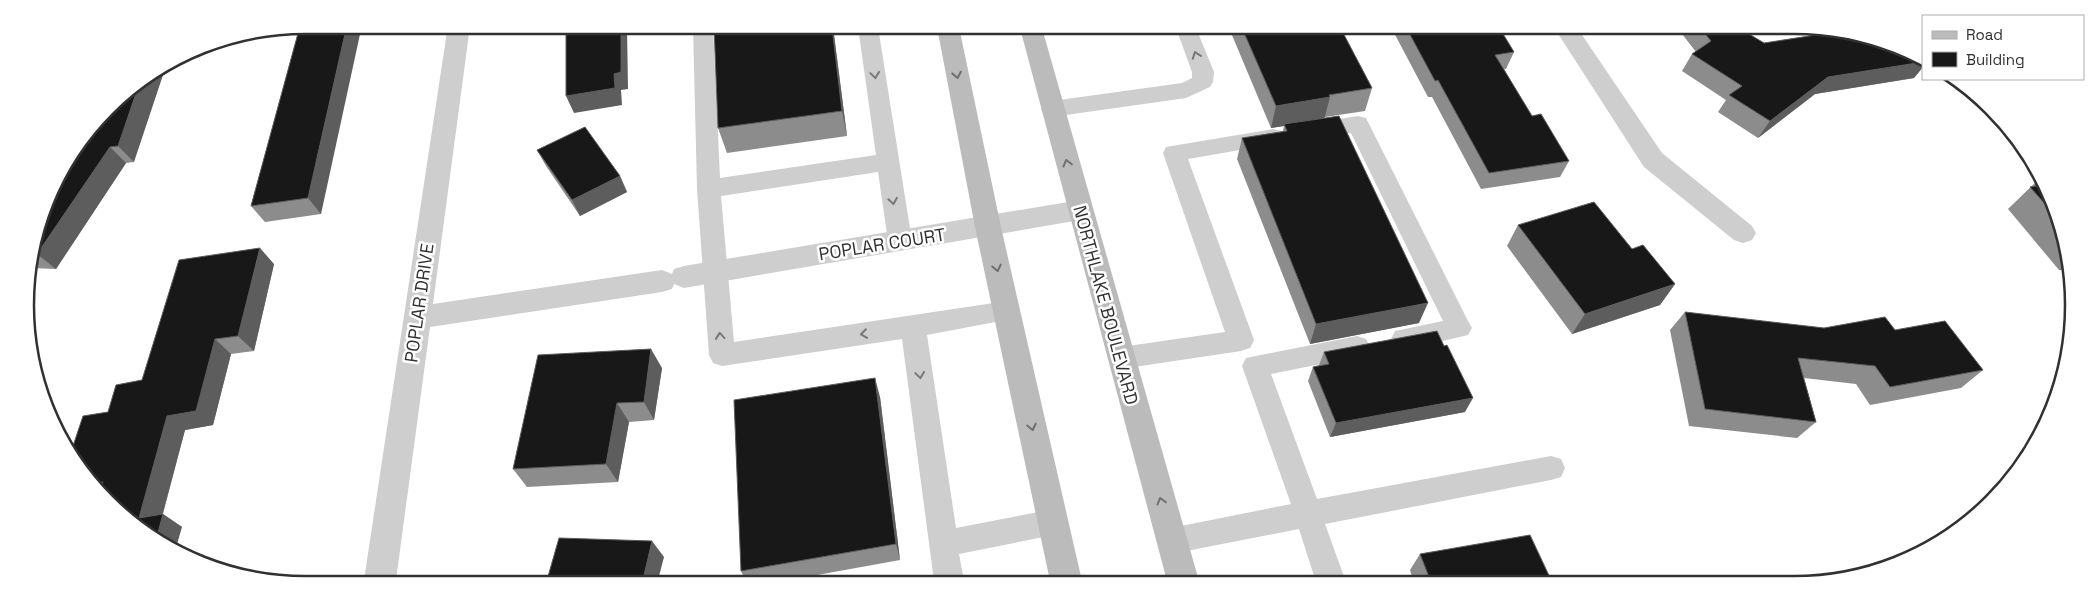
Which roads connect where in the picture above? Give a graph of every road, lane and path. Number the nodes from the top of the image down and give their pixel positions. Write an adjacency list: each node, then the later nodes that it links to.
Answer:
1 (458, 34): 17 (street, POPLAR DRIVE)
2 (703, 34): 10 (lane)
3 (869, 34): 9 (lane, one-way to 9)
4 (949, 34): 12 (main road, one-way to 12)
5 (1033, 34): 8 (main road, NORTHLAKE BOULEVARD)
6 (1188, 34): 8 (lane, one-way to 6)
7 (1569, 34): 13 (street)
8 (1052, 109): 11 (main road, NORTHLAKE BOULEVARD, one-way to 8)
9 (887, 162): 10 (lane); 14 (lane, one-way to 14)
10 (709, 189): 15 (lane)
11 (1080, 210): 12 (street, POPLAR COURT); 20 (main road, NORTHLAKE BOULEVARD)
12 (988, 227): 14 (street, POPLAR COURT); 16 (main road, one-way to 16)
13 (1743, 233)
14 (900, 241): 15 (street, POPLAR COURT)
15 (714, 272): 17 (street, POPLAR COURT); 18 (lane, one-way to 15)
16 (1007, 311): 18 (lane); 24 (main road, one-way to 24)
17 (417, 318): 27 (street, POPLAR DRIVE)
18 (912, 327): 26 (lane, one-way to 26)
19 (1241, 340): 20 (lane); 21 (lane); 21 (lane)
20 (1121, 358): 25 (main road, NORTHLAKE BOULEVARD, one-way to 20)
21 (1255, 366): 23 (lane)
22 (1551, 468): 23 (lane)
23 (1308, 514): 25 (lane); 31 (lane)
24 (1054, 522): 26 (lane); 29 (main road)
25 (1171, 541): 30 (main road, NORTHLAKE BOULEVARD)
26 (944, 543): 28 (lane)
27 (381, 576)
28 (948, 576)
29 (1065, 576)
30 (1181, 576)
31 (1329, 576)

